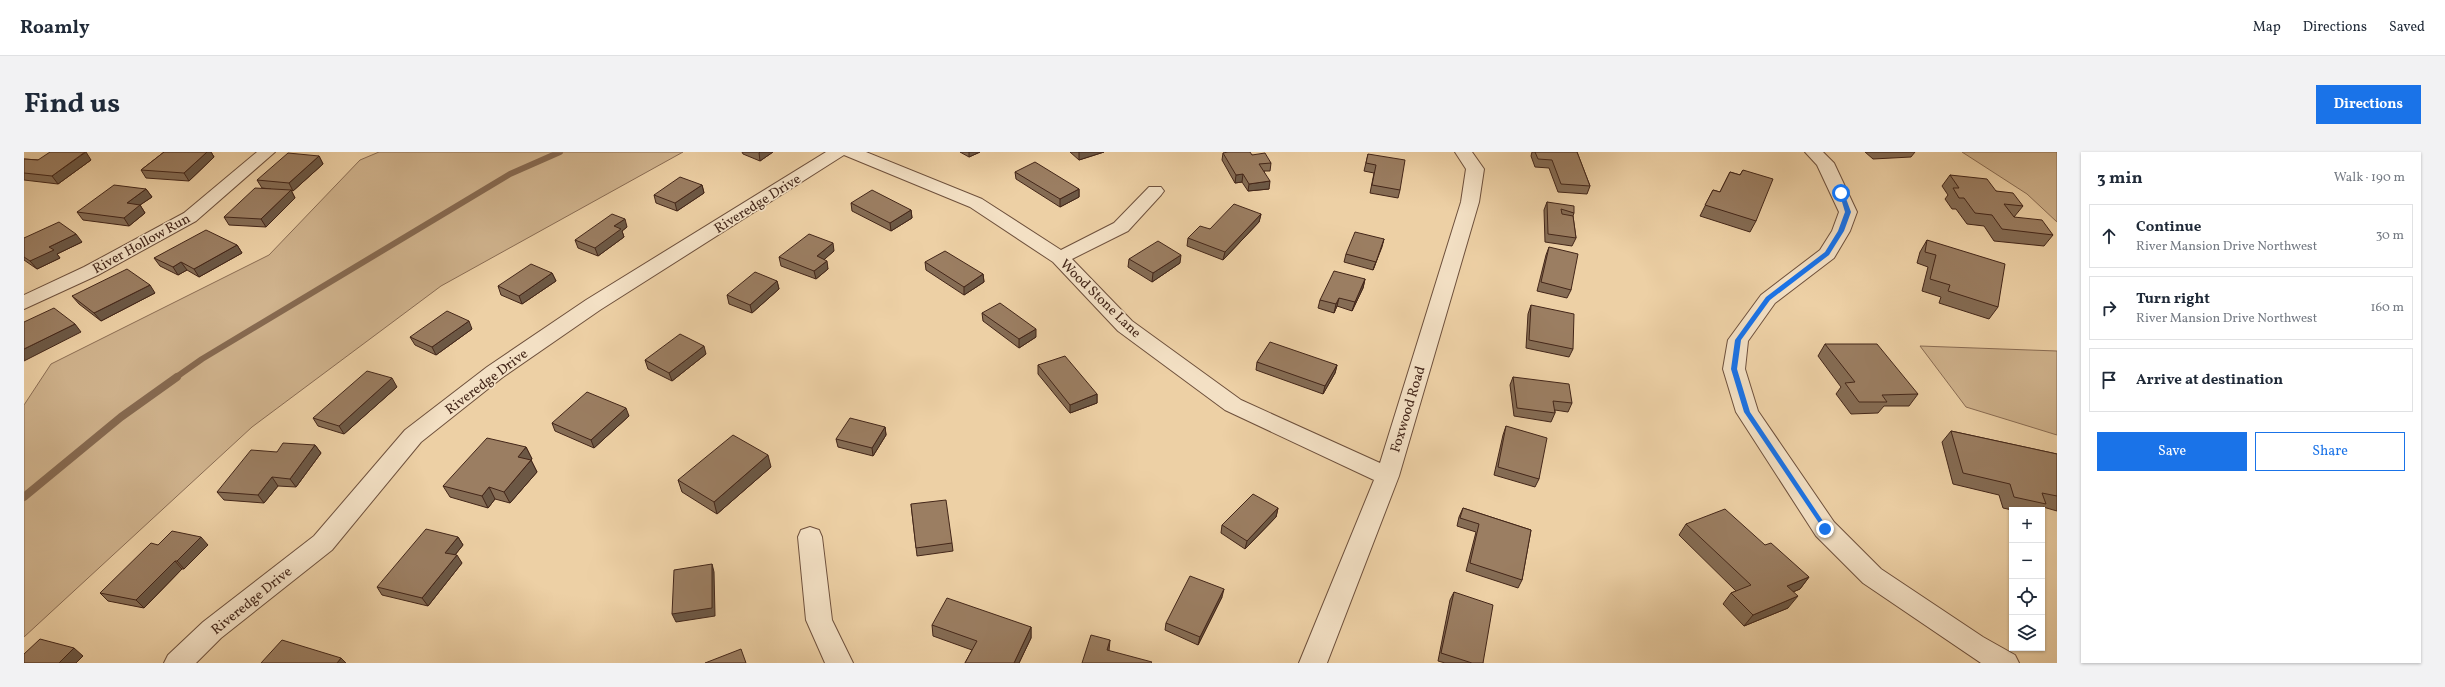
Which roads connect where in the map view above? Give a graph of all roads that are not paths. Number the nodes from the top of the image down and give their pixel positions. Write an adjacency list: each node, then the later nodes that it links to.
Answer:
1 (267, 152): 8 (street, River Hollow Run)
2 (838, 152): 11 (street, Riveredge Drive)
3 (851, 152): 7 (street, Wood Stone Lane)
4 (1463, 152): 9 (street, Foxwood Road)
5 (1813, 152): 14 (street)
6 (1155, 191): 7 (street)
7 (1060, 258): 9 (street, Wood Stone Lane)
8 (24, 302)
9 (1387, 476): 13 (street, Foxwood Road)
10 (810, 537): 12 (street)
11 (178, 663)
12 (839, 663)
13 (1313, 663)
14 (2005, 663)

